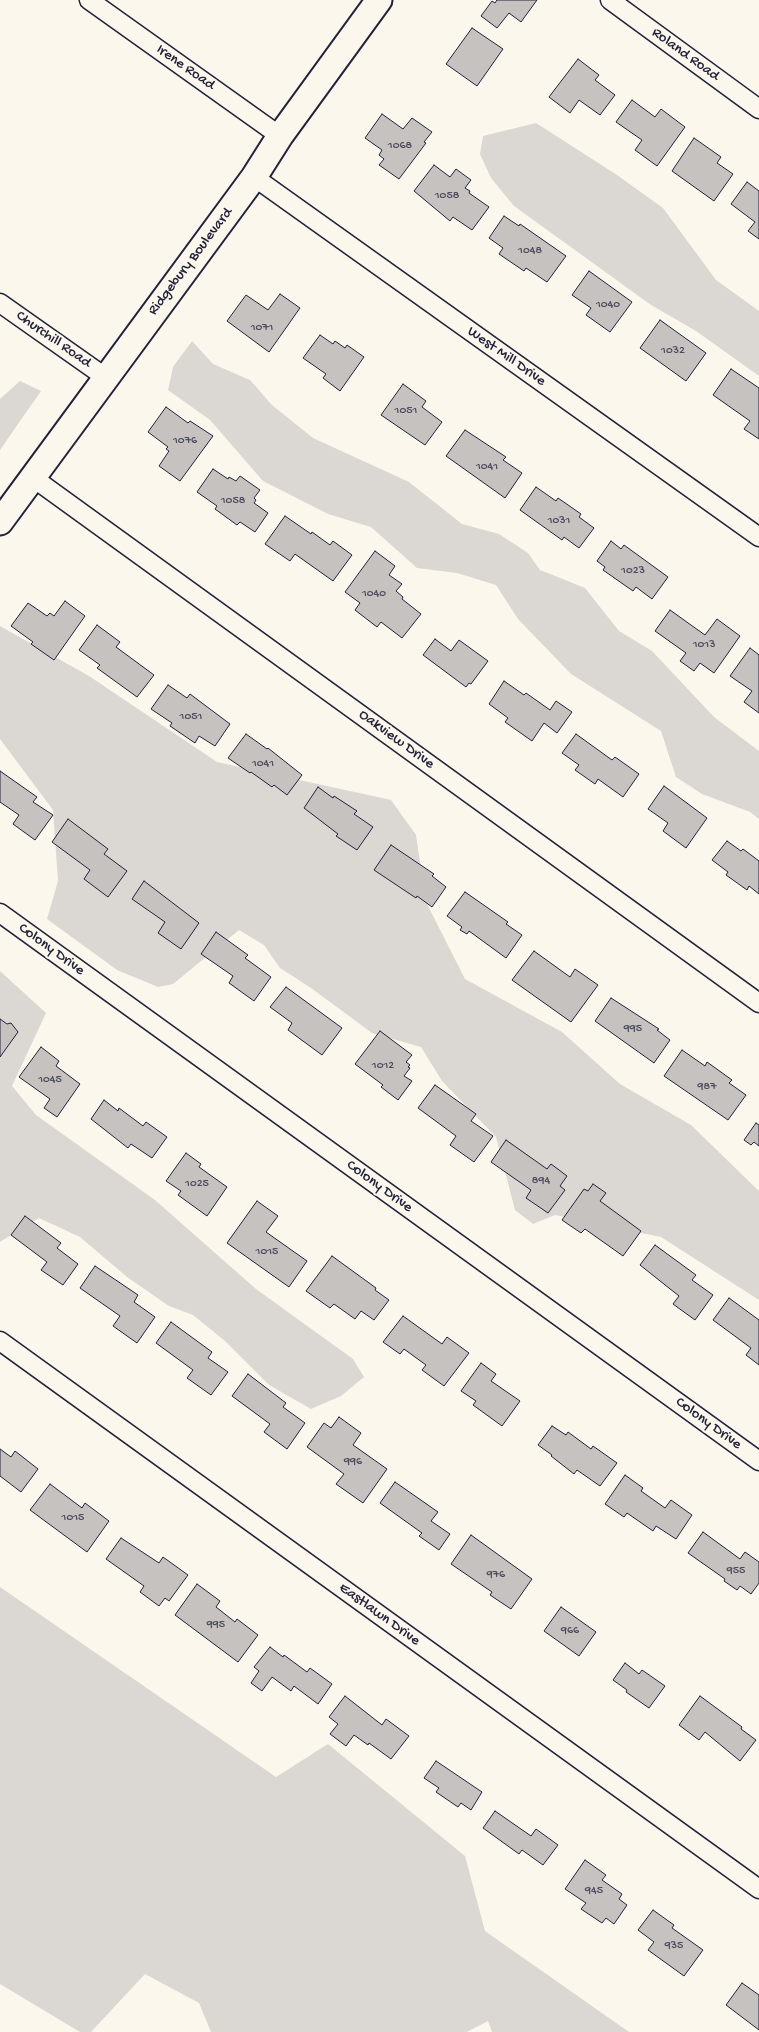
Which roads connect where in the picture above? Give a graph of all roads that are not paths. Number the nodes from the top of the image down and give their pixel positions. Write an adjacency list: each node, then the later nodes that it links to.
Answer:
1 (89, 0): 5 (street, Irene Road)
2 (379, 0): 5 (street, Ridgebury Boulevard)
3 (610, 0): 4 (street, Roland Road)
4 (759, 109)
5 (280, 136): 6 (street, Ridgebury Boulevard)
6 (254, 177): 8 (street, Ridgebury Boulevard); 11 (street, West Mill Drive)
7 (0, 303): 8 (street, Churchill Road)
8 (105, 377): 9 (street, Ridgebury Boulevard)
9 (32, 477): 10 (street, Ridgebury Boulevard); 13 (street, Oakview Drive)
10 (0, 522)
11 (759, 537)
12 (0, 913): 15 (street, Colony Drive)
13 (759, 1003)
14 (0, 1341): 16 (street, Eastlawn Drive)
15 (759, 1461)
16 (759, 1889)

